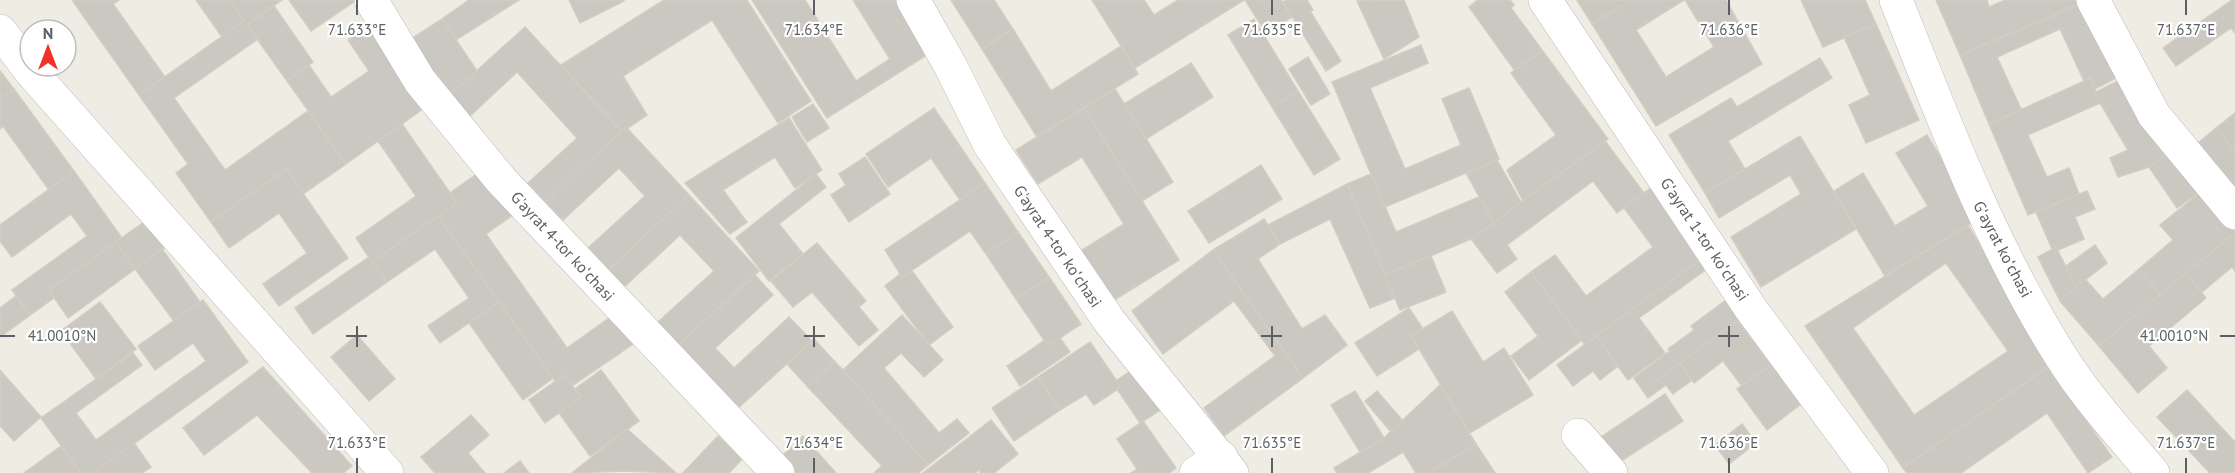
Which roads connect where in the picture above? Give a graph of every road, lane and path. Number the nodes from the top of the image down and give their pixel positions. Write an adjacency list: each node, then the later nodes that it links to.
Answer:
1 (371, 0): 11 (street, G'ayrat 4-tor koʻchasi)
2 (913, 0): 9 (street, G'ayrat 4-tor koʻchasi)
3 (1545, 0): 13 (street, Gʻayrat 1-tor koʻchasi)
4 (1896, 0): 14 (street, Gʻayrat koʻchasi)
5 (2093, 0): 7 (street)
6 (0, 31): 10 (street)
7 (2235, 213)
8 (1578, 435): 12 (street)
9 (1216, 468)
10 (387, 473)
11 (778, 473)
12 (1611, 473)
13 (1872, 473)
14 (2152, 473)

